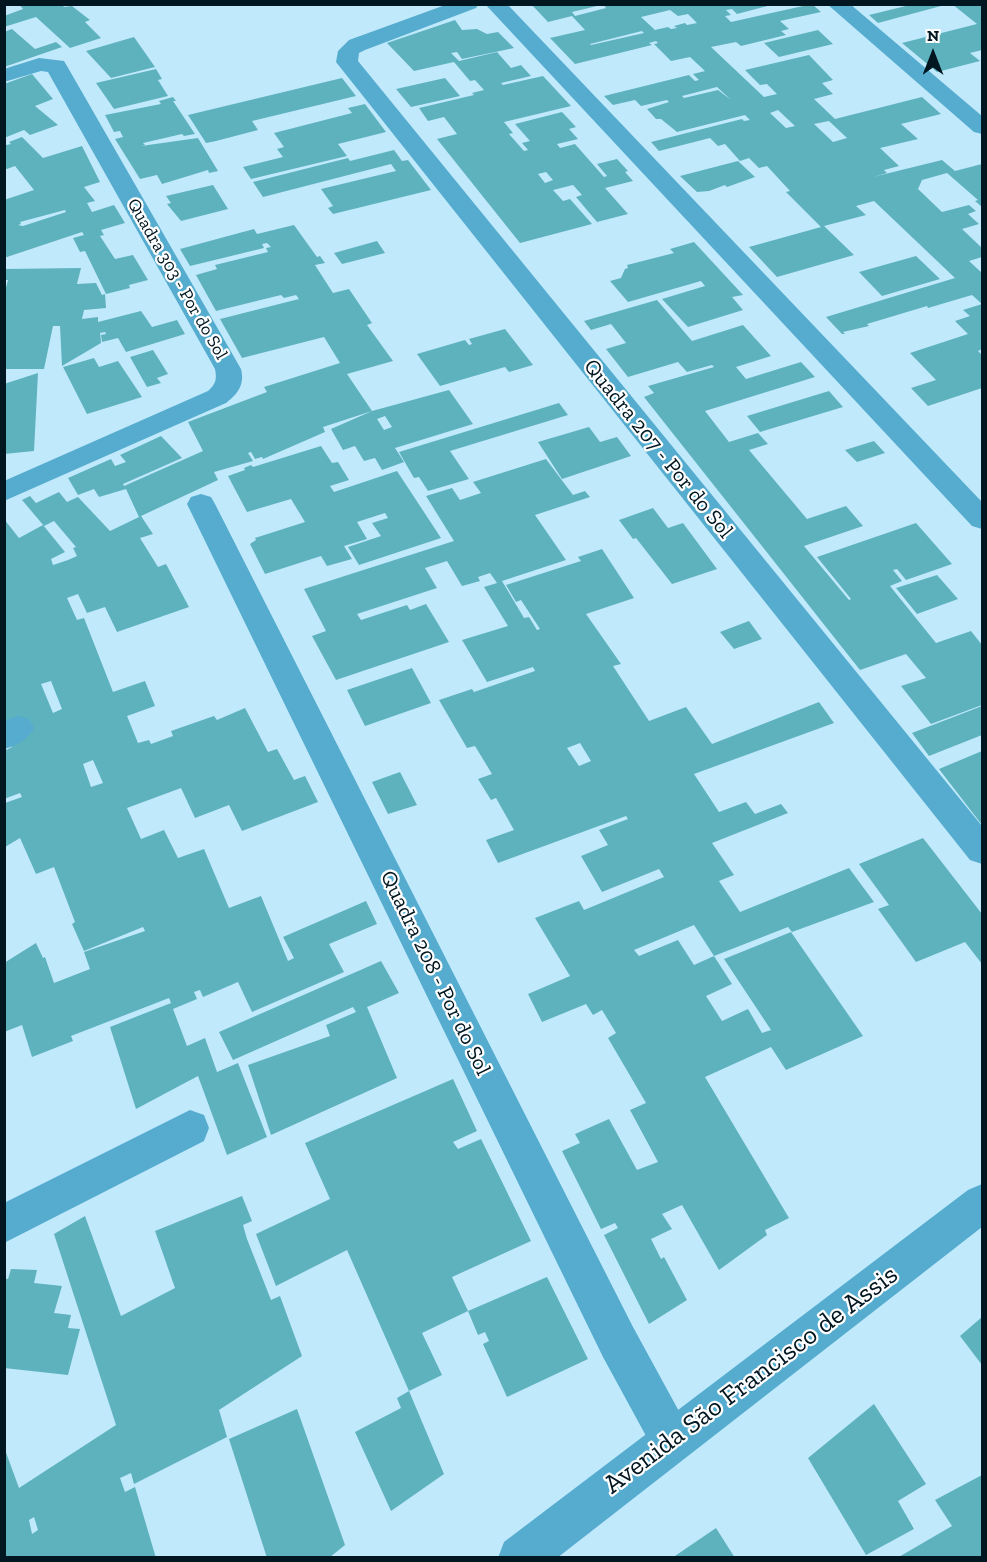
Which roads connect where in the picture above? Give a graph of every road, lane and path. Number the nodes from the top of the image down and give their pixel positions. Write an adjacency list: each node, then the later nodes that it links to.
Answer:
1 (469, 4): 9 (street, Quadra 207 - Por do Sol)
2 (495, 4): 8 (street)
3 (837, 4): 5 (street)
4 (4, 76): 6 (street, Quadra 303 - Por do Sol)
5 (982, 127)
6 (4, 492)
7 (201, 504): 13 (street, Quadra 208 - Por do Sol)
8 (982, 519)
9 (982, 850)
10 (190, 1128): 12 (street)
11 (982, 1203): 13 (street, Avenida São Francisco de Assis)
12 (4, 1224)
13 (672, 1441): 14 (street, Avenida São Francisco de Assis)
14 (520, 1557)

